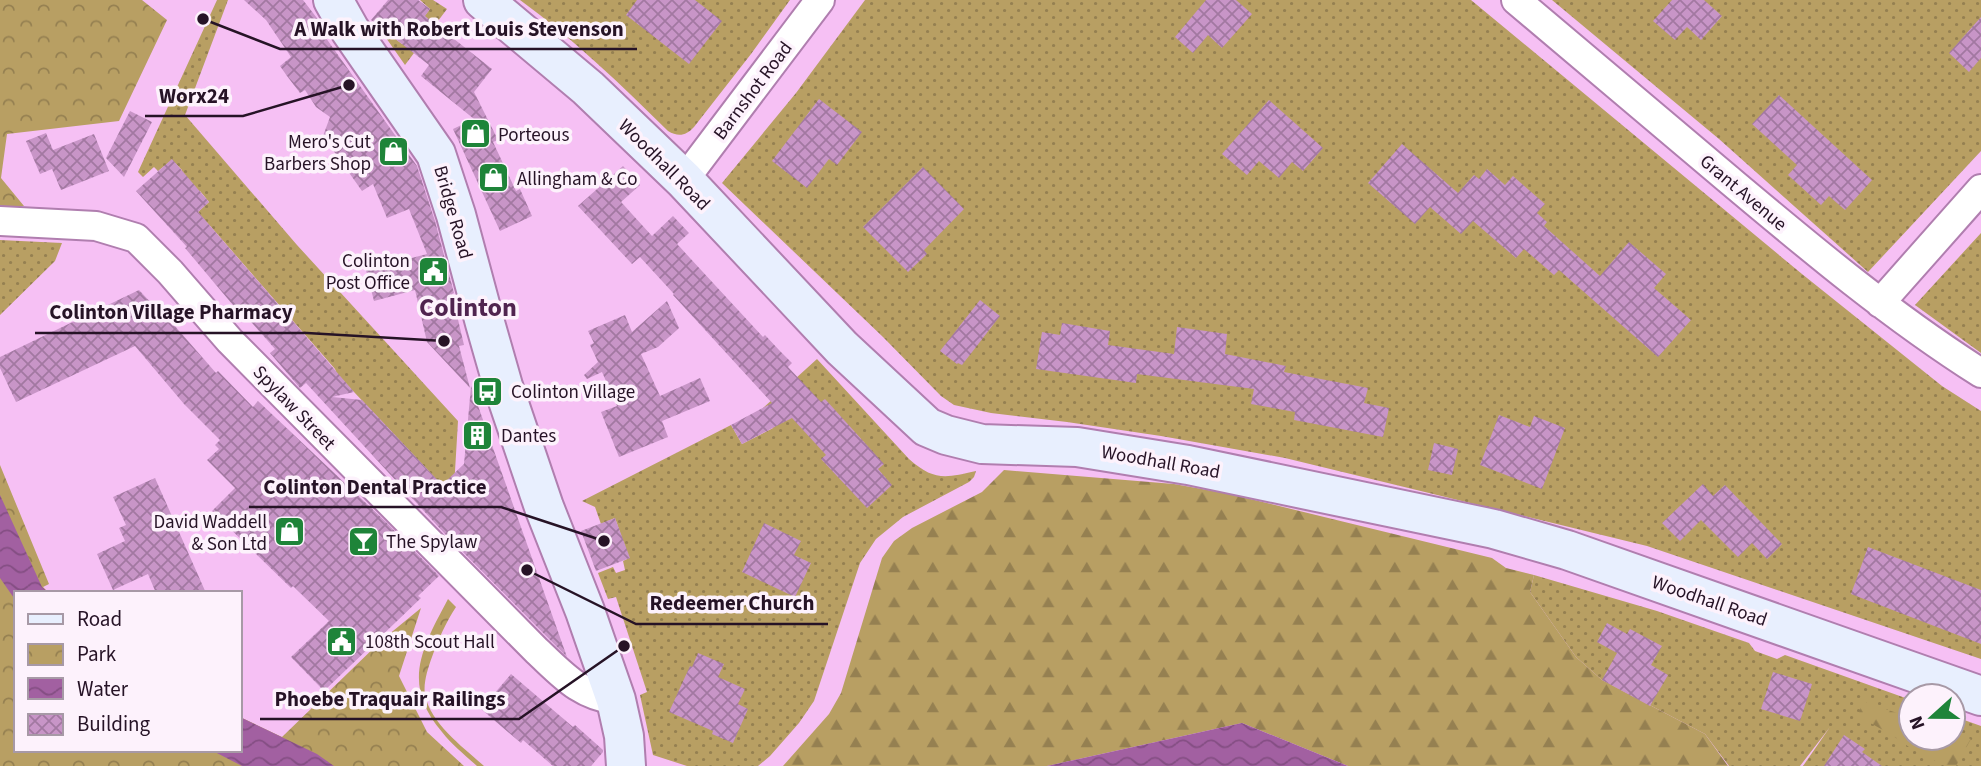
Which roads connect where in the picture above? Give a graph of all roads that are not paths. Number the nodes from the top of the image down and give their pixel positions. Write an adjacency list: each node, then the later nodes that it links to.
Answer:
1 (333, 0): 11 (street, Bridge Road)
2 (483, 0): 5 (street, Woodhall Road)
3 (820, 0): 5 (street, Barnshot Road)
4 (1516, 0): 8 (street, Grant Avenue)
5 (684, 180): 10 (street, Woodhall Road)
6 (1981, 189): 8 (street)
7 (7, 221): 11 (street, Spylaw Street)
8 (1880, 303): 9 (street, Grant Avenue)
9 (1981, 373)
10 (1981, 696)
11 (616, 700): 12 (street, Bridge Road)
12 (626, 766)

